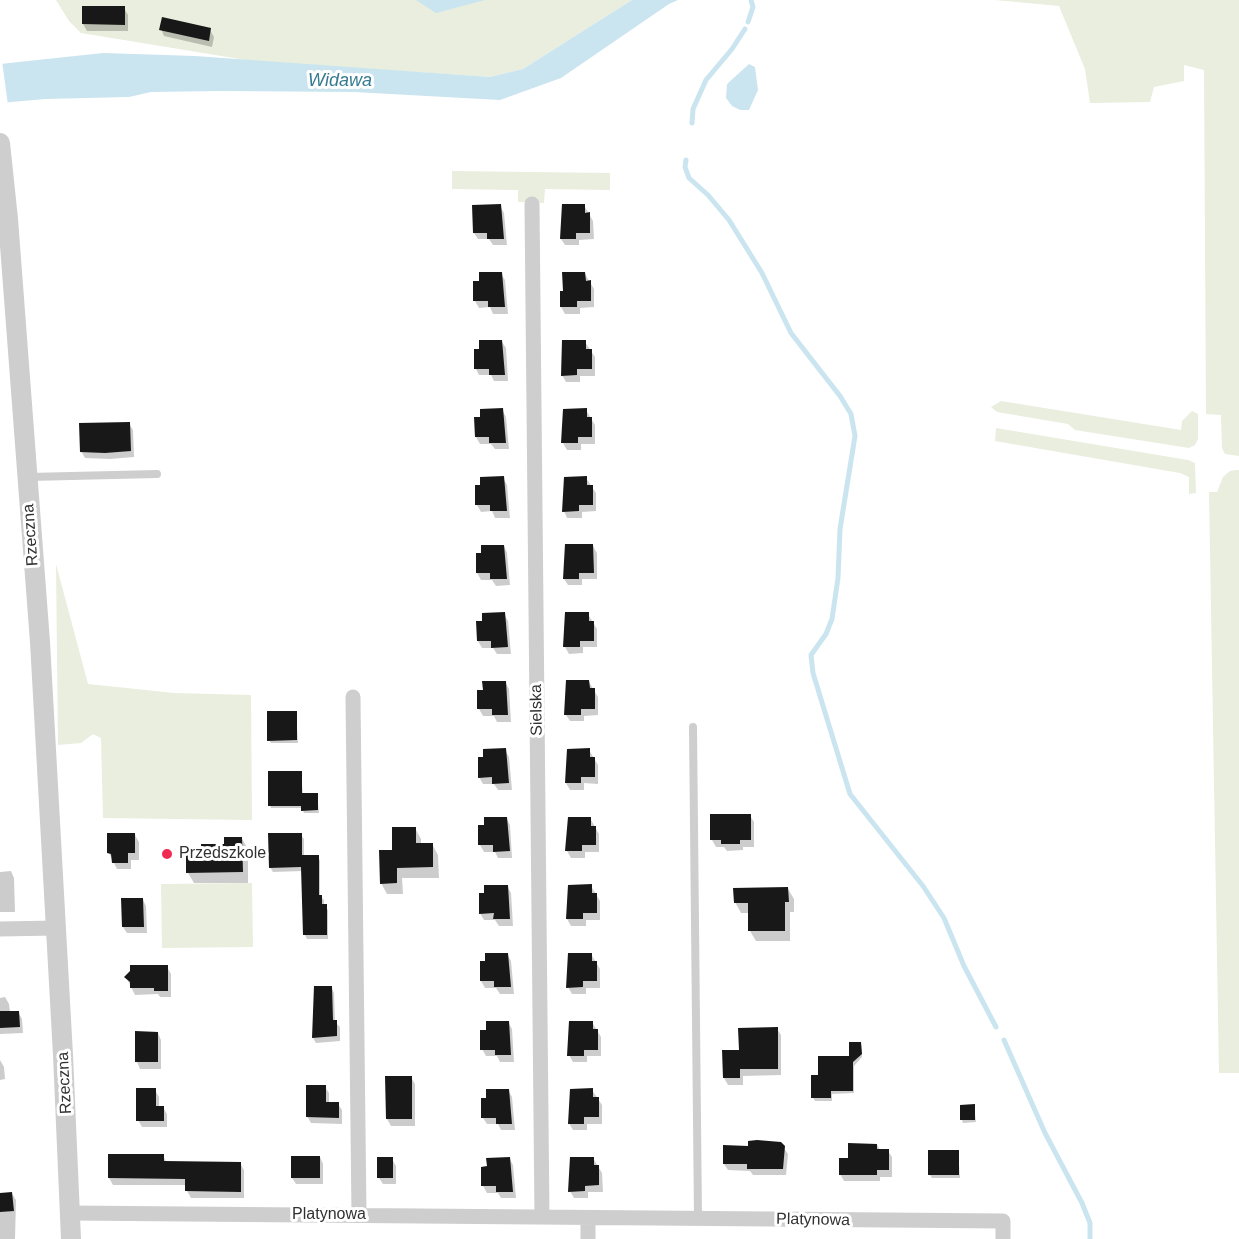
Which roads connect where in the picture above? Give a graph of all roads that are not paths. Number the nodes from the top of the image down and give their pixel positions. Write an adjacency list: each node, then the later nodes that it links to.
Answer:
1 (0, 143): 4 (street, Rzeczna)
2 (532, 204): 11 (street, Sielska)
3 (157, 474): 4 (lane)
4 (27, 477): 7 (street, Rzeczna)
5 (353, 697): 10 (street)
6 (693, 727): 13 (lane)
7 (56, 928): 8 (street); 9 (street, Rzeczna)
8 (0, 930)
9 (70, 1213): 10 (street, Platynowa); 14 (street, Rzeczna)
10 (359, 1215): 11 (street, Platynowa)
11 (542, 1217): 12 (street, Platynowa)
12 (588, 1218): 13 (street, Platynowa); 15 (street)
13 (698, 1218): 16 (street, Platynowa)
14 (71, 1239)
15 (588, 1239)
16 (1003, 1239)

